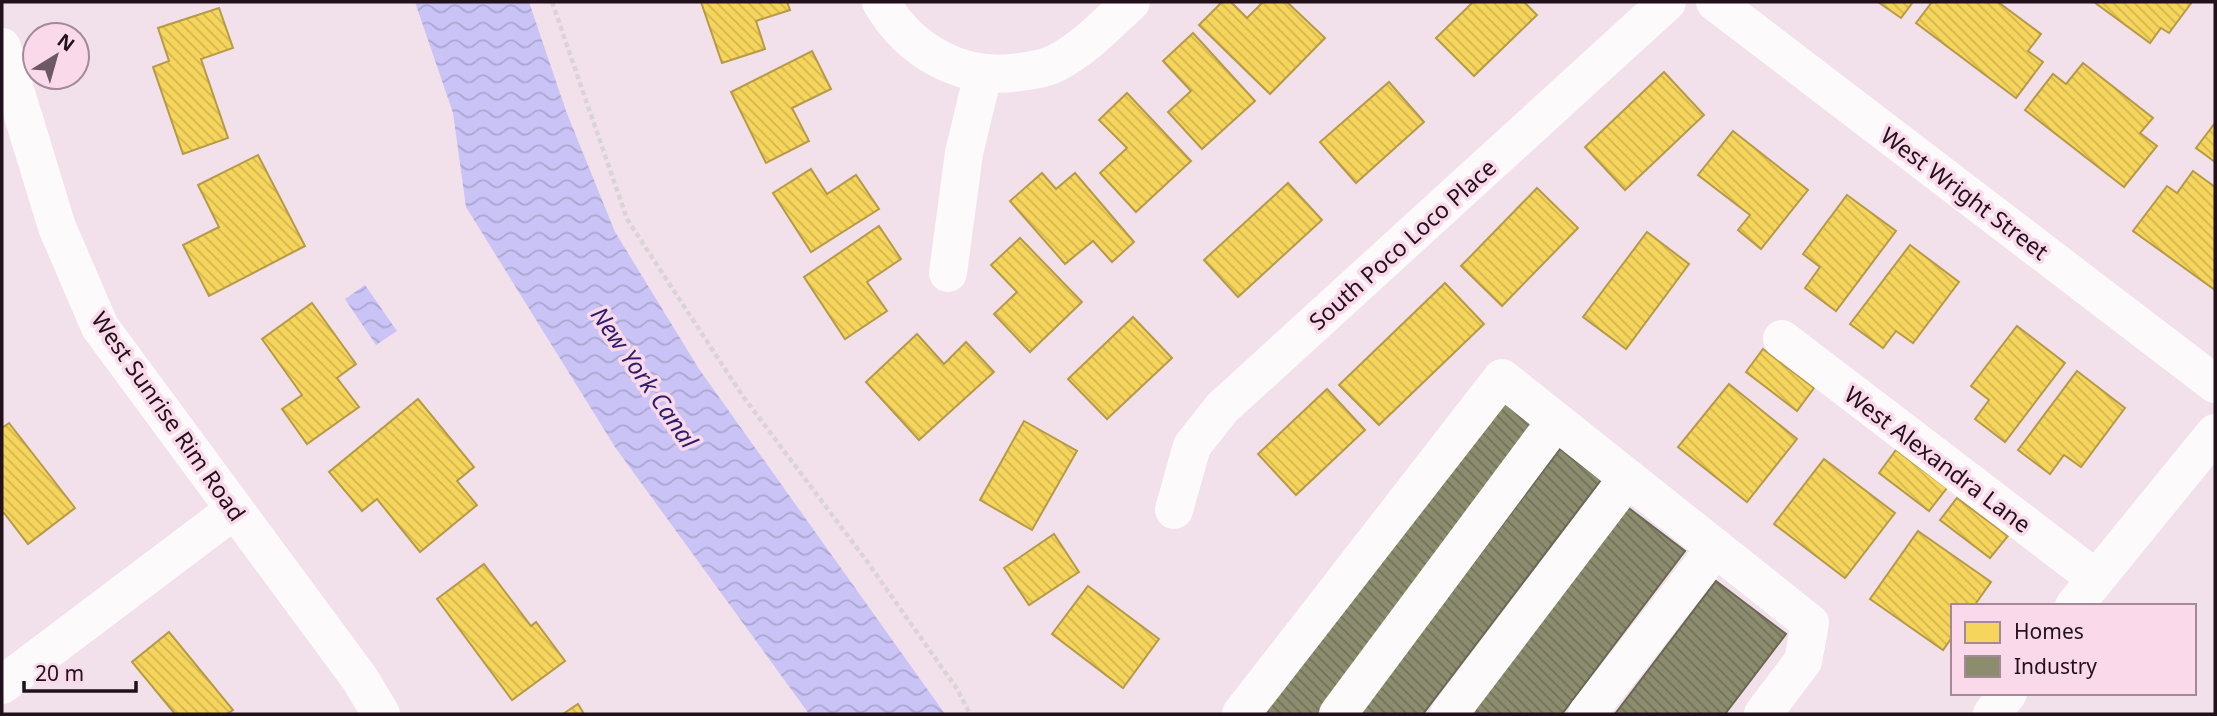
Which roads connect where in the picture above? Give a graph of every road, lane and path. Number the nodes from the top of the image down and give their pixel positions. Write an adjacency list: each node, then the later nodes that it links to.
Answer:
1 (552, 2): 21 (path)
2 (881, 2): 7 (street)
3 (1131, 2): 7 (street)
4 (1667, 2): 15 (street, South Poco Loco Place)
5 (1715, 2): 10 (street, West Wright Street)
6 (2, 47): 14 (street, West Sunrise Rim Road)
7 (983, 74): 8 (street)
8 (948, 273)
9 (1782, 339): 17 (street, West Alexandra Lane)
10 (2215, 384)
11 (1556, 421): 13 (street); 22 (street); 23 (street)
12 (2208, 457): 17 (street)
13 (1628, 478): 16 (street); 24 (street)
14 (234, 510): 18 (street); 20 (street, West Sunrise Rim Road)
15 (1174, 510)
16 (1716, 548): 25 (street); 26 (street)
17 (2084, 592)
18 (2, 685)
19 (2006, 695): 27 (street)
20 (381, 714)
21 (970, 714)
22 (1241, 714)
23 (1338, 714)
24 (1449, 714)
25 (1587, 714)
26 (1763, 714)
27 (1992, 714)

